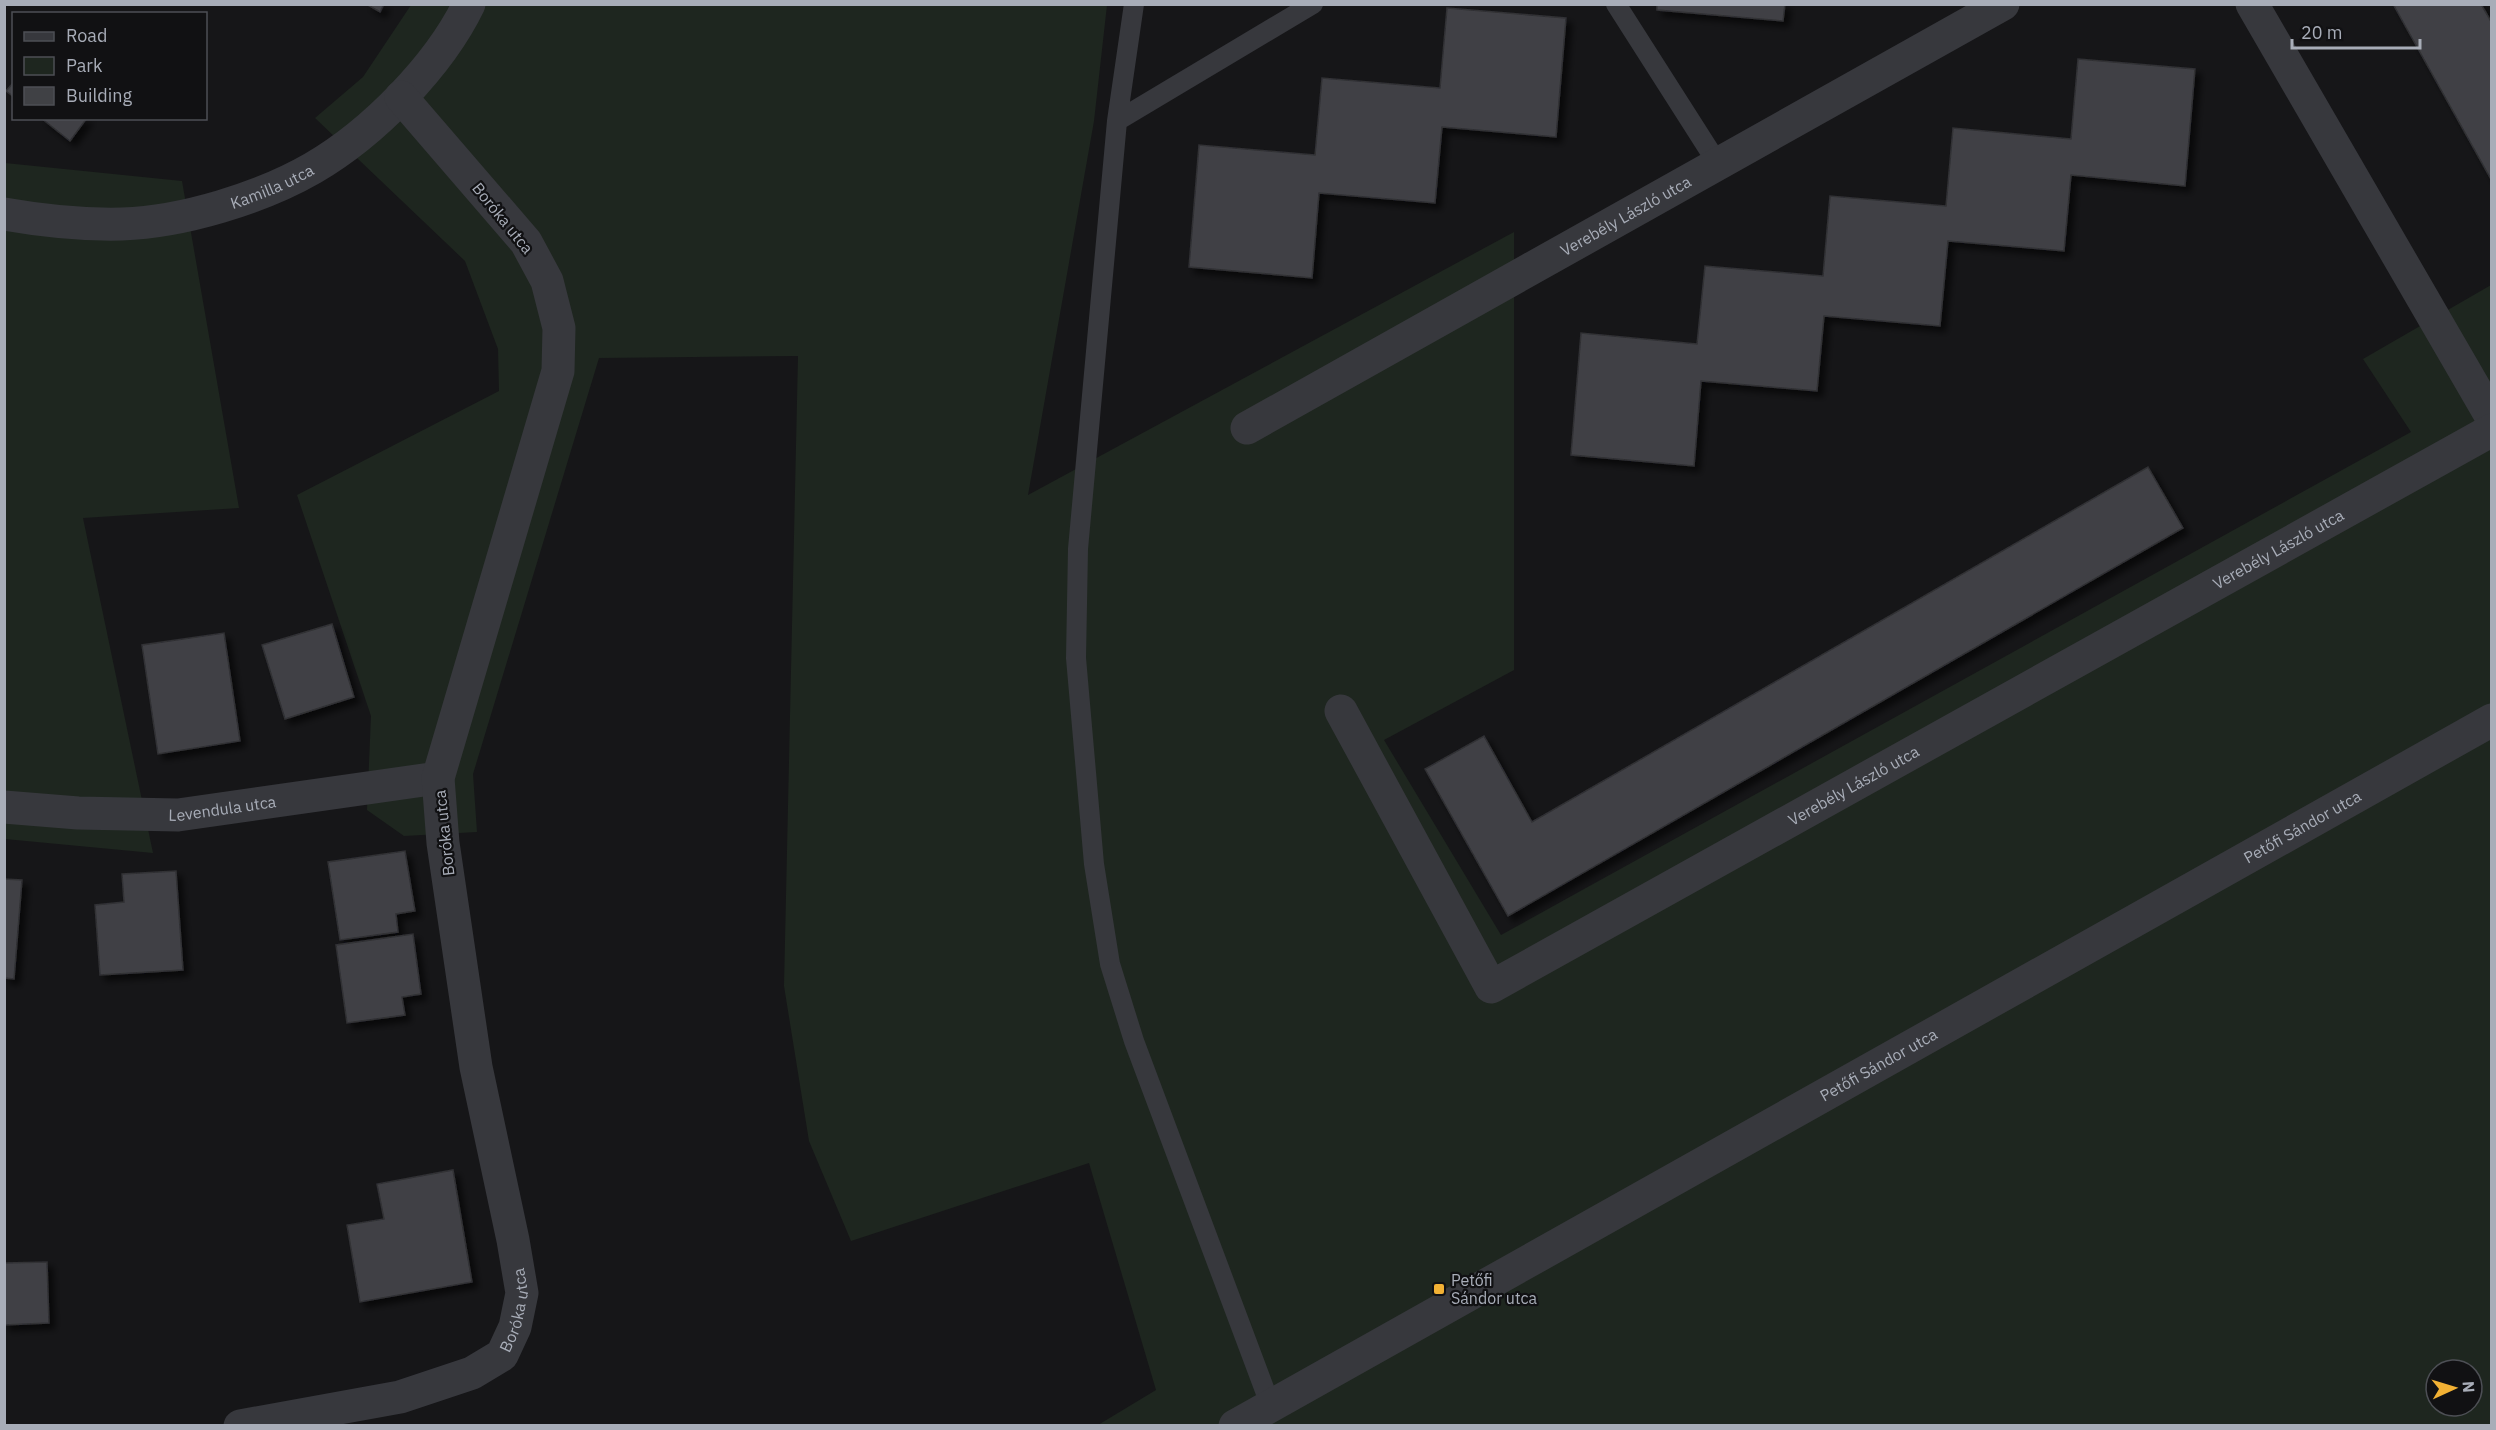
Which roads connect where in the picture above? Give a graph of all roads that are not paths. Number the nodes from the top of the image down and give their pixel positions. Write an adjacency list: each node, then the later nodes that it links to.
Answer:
1 (469, 4): 7 (street, Kamilla utca)
2 (1134, 4): 8 (lane)
3 (1313, 4): 8 (lane)
4 (1616, 4): 9 (lane)
5 (2003, 4): 9 (street, Verebély László utca)
6 (2252, 4): 11 (street)
7 (401, 97): 10 (street, Kamilla utca); 16 (street, Boróka utca)
8 (1117, 121): 18 (lane)
9 (1718, 164): 12 (street, Verebély László utca)
10 (4, 214)
11 (2492, 418)
12 (1247, 428)
13 (2492, 430): 14 (street, Verebély László utca)
14 (1341, 711)
15 (2492, 720): 18 (street, Petőfi Sándor utca)
16 (438, 778): 17 (street, Levendula utca); 19 (street, Boróka utca)
17 (4, 807)
18 (1270, 1404): 20 (street, Petőfi Sándor utca)
19 (240, 1425)
20 (1235, 1425)

